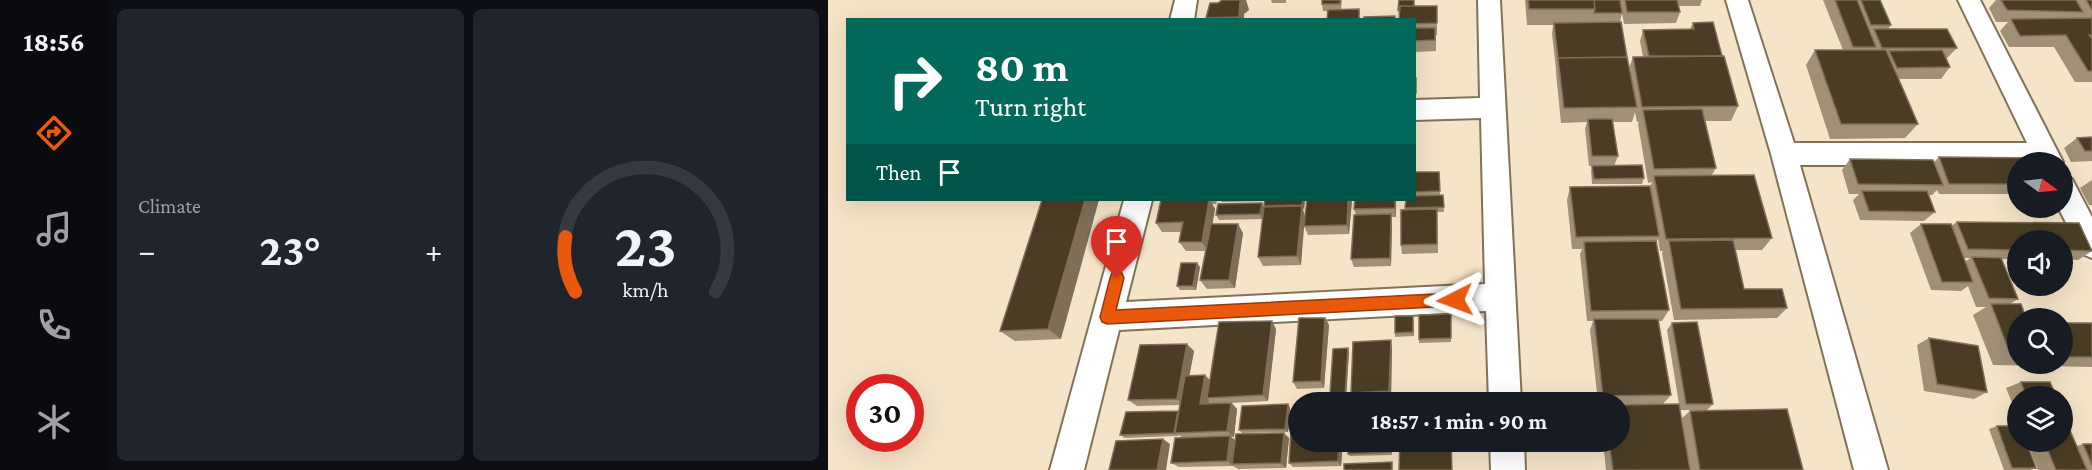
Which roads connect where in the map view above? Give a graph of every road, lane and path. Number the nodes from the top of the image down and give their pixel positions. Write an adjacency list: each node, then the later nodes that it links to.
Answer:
1 (1186, 0): 5 (street)
2 (1489, 0): 6 (street)
3 (1737, 0): 9 (street)
4 (1969, 0): 8 (street)
5 (1182, 18)
6 (1493, 108): 7 (street); 14 (street)
7 (1416, 110)
8 (2044, 152)
9 (1784, 153): 10 (street); 20 (street)
10 (2007, 157)
11 (1138, 201): 15 (street)
12 (2073, 208): 13 (street)
13 (2092, 245)
14 (1501, 297): 15 (street); 16 (street)
15 (1107, 317): 18 (street)
16 (1505, 392)
17 (1507, 452): 19 (street)
18 (1067, 470)
19 (1508, 470)
20 (1871, 470)

